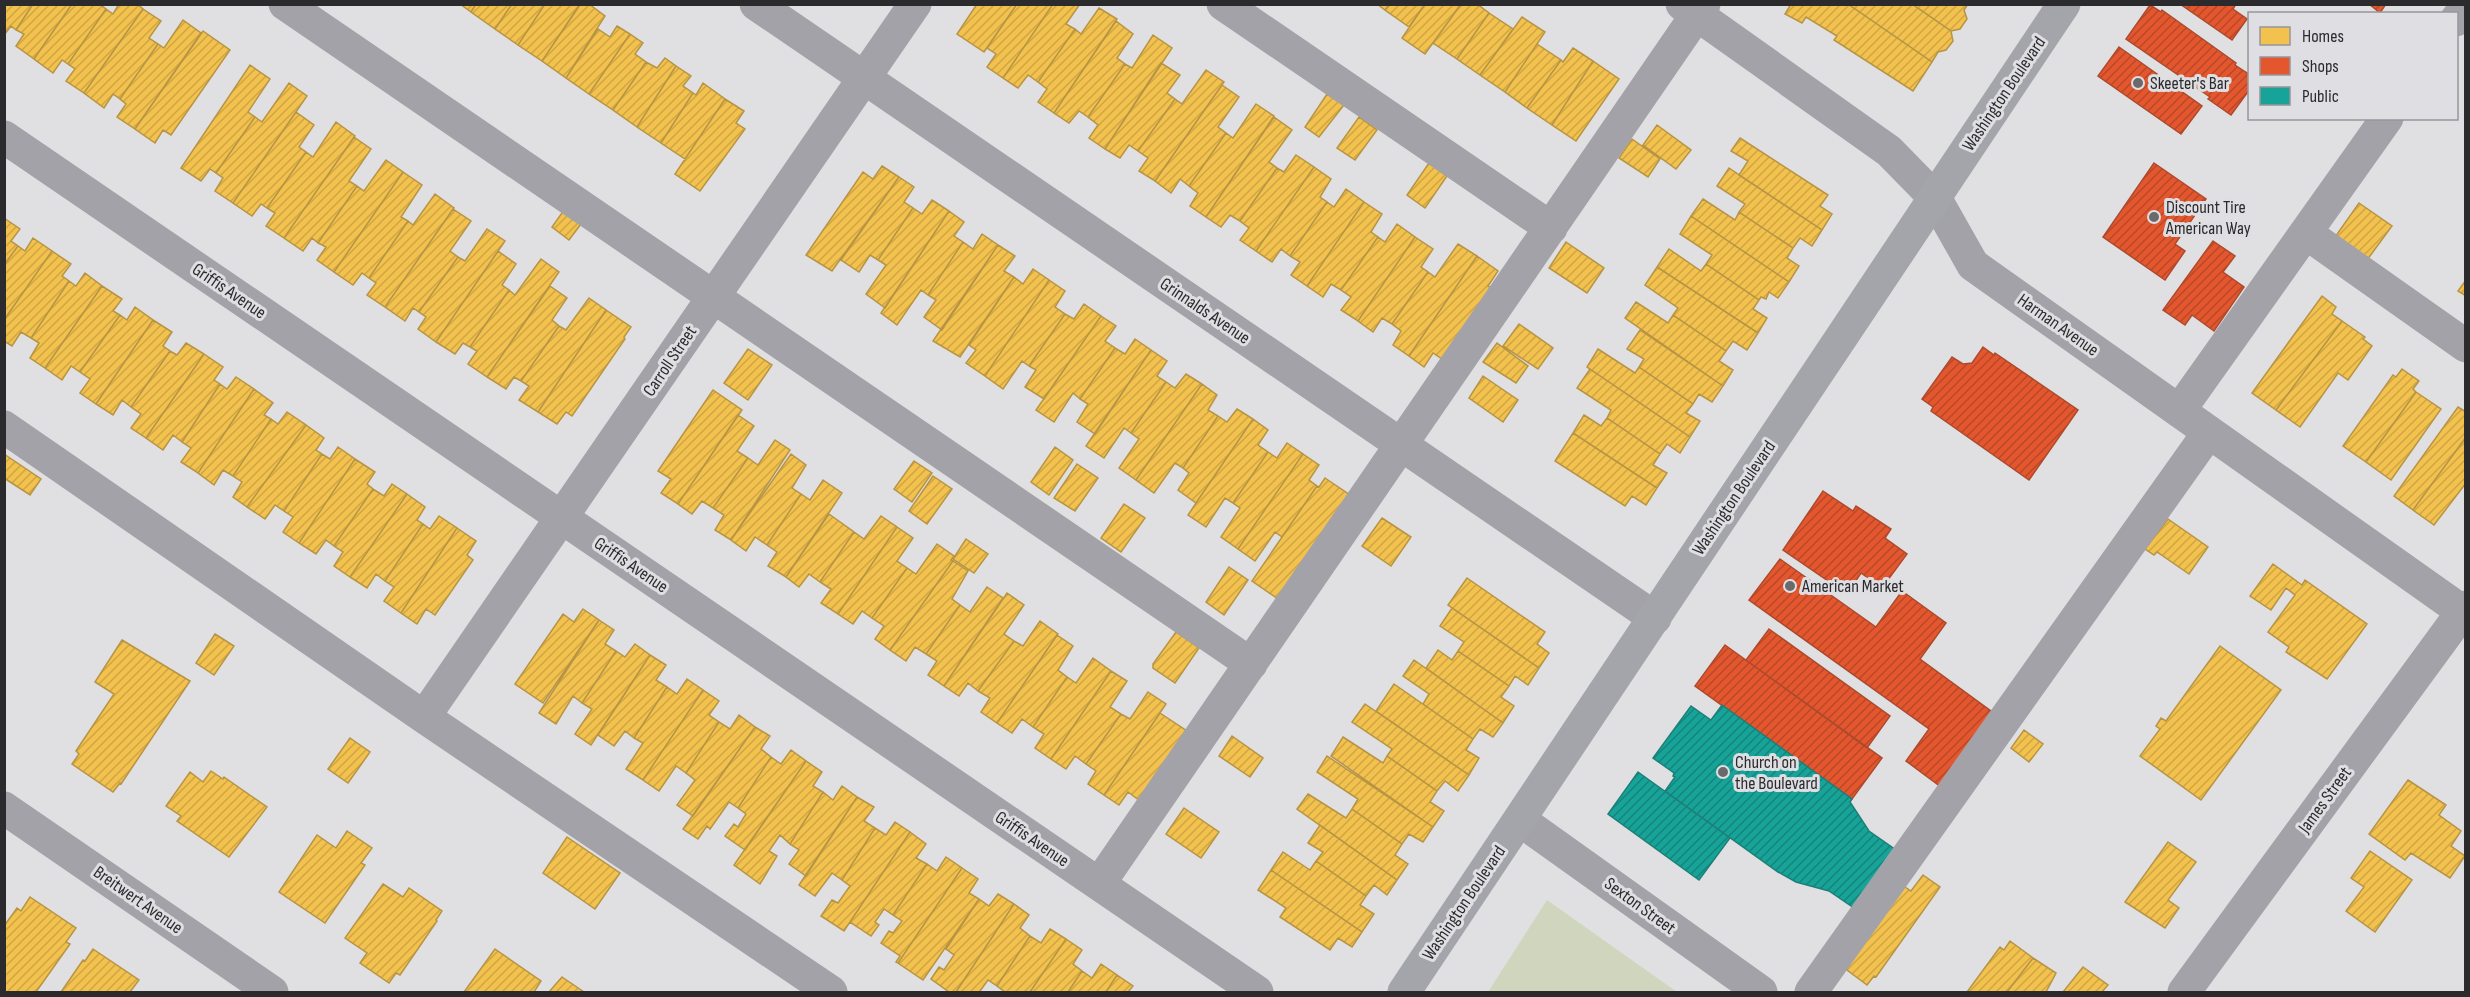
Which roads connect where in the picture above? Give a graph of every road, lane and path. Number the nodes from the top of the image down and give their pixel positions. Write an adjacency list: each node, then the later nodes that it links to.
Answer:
1 (285, 4): 13 (street)
2 (756, 4): 7 (street, Grinnalds Avenue)
3 (915, 4): 7 (street, Carroll Street)
4 (1223, 4): 11 (street)
5 (2064, 4): 10 (main road, Washington Boulevard)
6 (1694, 8): 10 (street, Harman Avenue); 11 (street)
7 (864, 78): 13 (street, Carroll Street); 18 (street, Grinnalds Avenue)
8 (2386, 120): 12 (street)
9 (4, 138): 19 (street, Griffis Avenue)
10 (1935, 198): 15 (street, Harman Avenue); 21 (main road, Washington Boulevard)
11 (1551, 228): 18 (street)
12 (2306, 233): 14 (street); 15 (street)
13 (713, 297): 19 (street, Carroll Street); 22 (street)
14 (2466, 346)
15 (2179, 411): 17 (street, Harman Avenue)
16 (4, 427): 23 (street)
17 (2209, 432): 20 (street, Harman Avenue); 32 (street)
18 (1401, 444): 21 (street, Grinnalds Avenue); 22 (street)
19 (562, 518): 23 (street, Carroll Street); 26 (street, Griffis Avenue)
20 (2464, 611): 33 (street, James Street)
21 (1655, 618): 25 (main road, Washington Boulevard)
22 (1251, 664): 26 (street)
23 (424, 717): 28 (street)
24 (4, 808): 27 (street, Breitwert Avenue)
25 (1520, 820): 30 (main road, Washington Boulevard); 31 (street, Sexton Street)
26 (1099, 884): 29 (street, Griffis Avenue)
27 (272, 993)
28 (831, 993)
29 (1257, 993)
30 (1404, 993)
31 (1761, 993)
32 (1811, 993)
33 (2184, 993)

